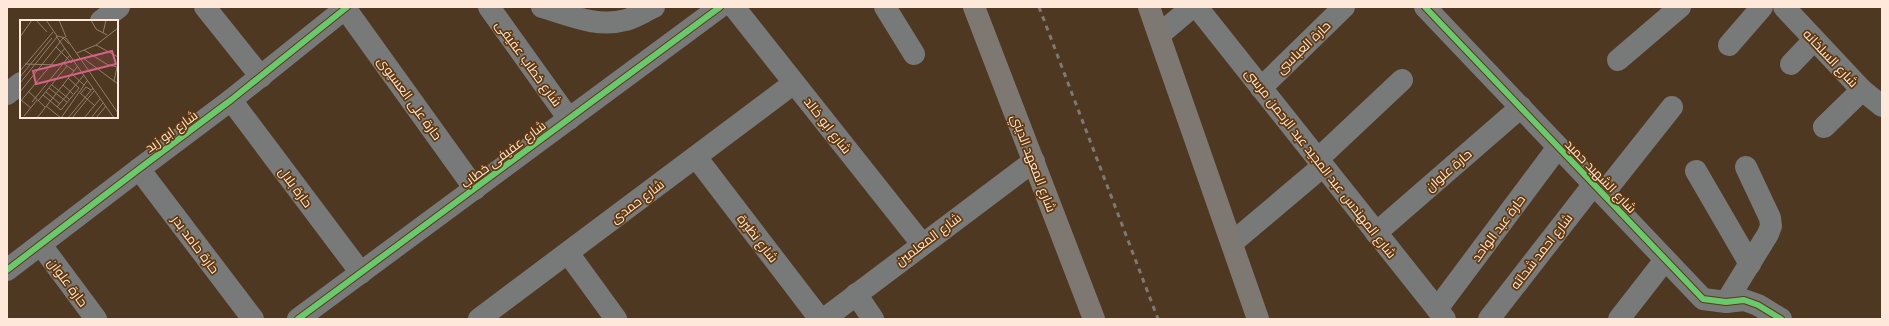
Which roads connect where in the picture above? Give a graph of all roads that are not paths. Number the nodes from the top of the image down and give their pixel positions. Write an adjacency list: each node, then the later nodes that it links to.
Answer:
1 (120, 7): 19 (street)
2 (205, 7): 26 (street)
3 (489, 7): 37 (street, شارع خطاب عفيفى)
4 (542, 7): 5 (street)
5 (654, 7)
6 (720, 7): 37 (street, شارع عفيفى خطاب)
7 (734, 7): 28 (street, شارع ابو خالد)
8 (885, 7): 23 (street)
9 (974, 7): 41 (main road, شارع المعهد الديني)
10 (1149, 7): 20 (main road)
11 (1192, 7): 20 (street)
12 (1197, 7): 30 (street, شارع المهندس عبد المجيد عبد الرحمن مرسى)
13 (1344, 7): 30 (street, حارة العباسى)
14 (1425, 7): 35 (street, شارع الشهيد حميد)
15 (1680, 7): 24 (street)
16 (1762, 7): 22 (street)
17 (1784, 7): 21 (street, شارع السلخانه)
18 (346, 8): 26 (street, شارع ابو زيد); 46 (street, حارة على العسيوى)
19 (102, 20)
20 (1159, 35): 49 (main road)
21 (1814, 40): 25 (street); 31 (street, شارع السلخانه)
22 (1729, 45)
23 (914, 54)
24 (1618, 60)
25 (1791, 64)
26 (261, 77): 33 (street, شارع ابو زيد)
27 (1402, 80): 42 (street)
28 (794, 83): 40 (street, شارع حمدى); 50 (street, شارع ابو خالد)
29 (20, 84): 32 (street)
30 (1261, 88): 42 (street, شارع المهندس عبد المجيد عبد الرحمن مرسى)
31 (1862, 90): 34 (street, شارع السلخانه); 38 (street)
32 (7, 94)
33 (231, 100): 44 (street, شارع ابو زيد); 56 (street, حارة بلال)
34 (1882, 106)
35 (1521, 107): 39 (street, شارع الشهيد حميد); 48 (street, حارة علوان)
36 (1672, 107): 47 (street, شارع احمد شحاته)
37 (569, 119): 46 (street, شارع عفيفى خطاب)
38 (1824, 127)
39 (1558, 147): 47 (street, شارع الشهيد حميد); 59 (street, حارة عبد الواحد)
40 (696, 157): 52 (street, شارع حمدى); 65 (street, شارع نظيرة)
41 (1034, 161): 50 (street, شارع المعلمين); 68 (main road, شارع المعهد الديني)
42 (1320, 162): 48 (street, شارع المهندس عبد المجيد عبد الرحمن مرسى); 49 (street)
43 (1746, 167): 54 (street)
44 (139, 169): 51 (street, شارع ابو زيد); 61 (street, حارة حامد بدر)
45 (1696, 171): 54 (street)
46 (475, 189): 56 (street, شارع عفيفى خطاب)
47 (1598, 189): 53 (street, شارع الشهيد حميد); 70 (street, شارع احمد شحاته)
48 (1376, 233): 59 (street, شارع المهندس عبد المجيد عبد الرحمن مرسى)
49 (1233, 242): 69 (main road)
50 (922, 244): 57 (street, شارع المعلمين)
51 (41, 245): 55 (street, شارع ابو زيد); 60 (street, حارة علوان)
52 (568, 253): 63 (street, شارع حمدى); 64 (street)
53 (1665, 260): 58 (street, شارع الشهيد حميد); 71 (street)
54 (1750, 264): 58 (street)
55 (7, 270)
56 (361, 273): 62 (street, شارع عفيفى خطاب)
57 (856, 294): 66 (street, شارع المعلمين); 67 (street)
58 (1733, 307): 72 (street, شارع الشهيد حميد)
59 (1441, 314)
60 (96, 319)
61 (253, 319)
62 (298, 319)
63 (479, 319)
64 (616, 319)
65 (820, 319)
66 (824, 319)
67 (873, 319)
68 (1094, 319)
69 (1258, 319)
70 (1489, 319)
71 (1619, 319)
72 (1781, 319)

